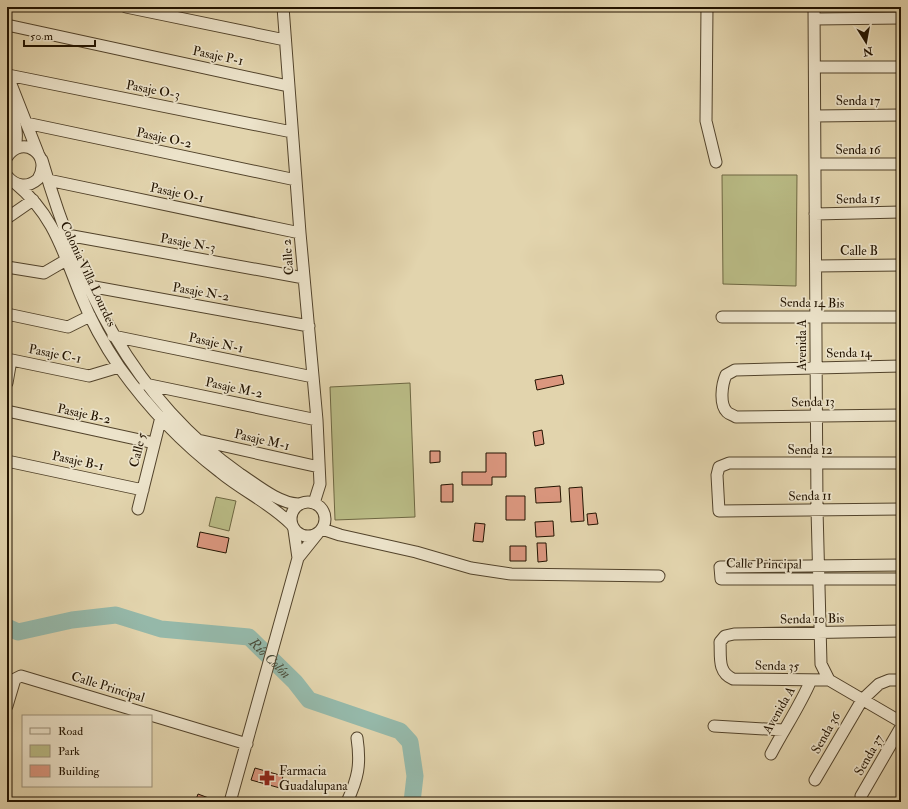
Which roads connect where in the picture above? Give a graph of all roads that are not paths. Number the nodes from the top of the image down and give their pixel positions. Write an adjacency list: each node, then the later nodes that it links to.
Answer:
1 (283, 7): 8 (street, Calle 2)
2 (707, 7): 20 (street)
3 (814, 7): 6 (street, Avenida A)
4 (129, 8): 8 (street)
5 (901, 18): 6 (street)
6 (815, 19): 9 (street, Avenida A)
7 (7, 25): 12 (street, Pasaje P-1)
8 (285, 40): 12 (street, Calle 2)
9 (815, 67): 10 (street); 15 (street, Avenida A)
10 (901, 67)
11 (7, 74): 16 (street, Colonia Villa Lourdes); 17 (street, Pasaje O-3)
12 (288, 86): 17 (street, Calle 2)
13 (7, 102): 18 (street)
14 (901, 115): 15 (street, Senda 17)
15 (815, 116): 21 (street, Avenida A)
16 (26, 123): 19 (street, Colonia Villa Lourdes); 25 (street, Pasaje O-2)
17 (292, 132): 25 (street, Calle 2)
18 (9, 154): 19 (street)
19 (40, 156): 23 (street); 24 (street, Colonia Villa Lourdes)
20 (716, 162)
21 (815, 164): 22 (street, Senda 16); 28 (street, Avenida A)
22 (901, 164)
23 (9, 178): 26 (street, Colonia Villa Lourdes)
24 (48, 180): 30 (street, Pasaje O-1); 31 (street, Colonia Villa Lourdes)
25 (296, 180): 30 (street, Calle 2)
26 (33, 200): 29 (street); 32 (street, Colonia Villa Lourdes)
27 (901, 212): 28 (street, Senda 15)
28 (815, 214): 34 (street, Avenida A)
29 (7, 218)
30 (300, 233): 36 (street, Calle 2)
31 (67, 235): 36 (street, Pasaje N-3); 37 (street, Colonia Villa Lourdes)
32 (68, 259): 35 (street); 39 (street, Colonia Villa Lourdes)
33 (901, 265): 34 (street, Calle B)
34 (816, 266): 42 (street, Avenida A)
35 (7, 267)
36 (304, 278): 43 (street, Calle 2)
37 (88, 286): 43 (street, Pasaje N-2); 44 (street, Colonia Villa Lourdes)
38 (7, 314): 39 (street)
39 (90, 316): 47 (street, Colonia Villa Lourdes)
40 (722, 317): 42 (street, Senda 14 Bis)
41 (901, 317): 42 (street, Senda 14 Bis)
42 (816, 318): 48 (street, Avenida A)
43 (309, 326): 49 (street, Calle 2)
44 (113, 336): 49 (street, Pasaje N-1); 51 (street, Colonia Villa Lourdes)
45 (9, 360): 47 (street, Pasaje C-1); 50 (street)
46 (901, 366): 48 (street, Senda 14)
47 (120, 367): 56 (street, Colonia Villa Lourdes)
48 (816, 367): 53 (street, Senda 14); 55 (street, Avenida A)
49 (313, 377): 57 (street, Calle 2)
50 (7, 383)
51 (145, 384): 57 (street, Pasaje M-2); 58 (street, Colonia Villa Lourdes)
52 (7, 411): 59 (street, Pasaje B-2)
53 (727, 412): 55 (street, Senda 13)
54 (901, 414): 55 (street, Senda 13)
55 (817, 416): 61 (street, Avenida A)
56 (161, 417): 59 (street, Calle 5); 71 (street, Colonia Villa Lourdes)
57 (317, 420): 63 (street, Calle 2)
58 (198, 440): 63 (street, Pasaje M-1); 66 (street, Colonia Villa Lourdes)
59 (154, 443): 64 (street, Calle 5)
60 (7, 461): 64 (street, Pasaje B-1)
61 (818, 464): 62 (street, Senda 12); 69 (street, Avenida A); 70 (street, Senda 12)
62 (901, 464)
63 (319, 468): 65 (street, Calle 2)
64 (142, 490): 67 (street, Calle 5)
65 (314, 503): 66 (street); 72 (street)
66 (298, 504): 71 (street)
67 (138, 509)
68 (901, 509): 69 (street, Senda 11)
69 (817, 510): 70 (street, Senda 11); 74 (street, Avenida A)
70 (719, 511)
71 (292, 527): 72 (street); 73 (street)
72 (320, 531): 73 (street); 76 (street)
73 (298, 558): 94 (street)
74 (818, 565): 75 (street, Calle Principal); 77 (street, Avenida A); 77 (street, Calle Principal)
75 (901, 565)
76 (659, 576)
77 (819, 578): 78 (street, Calle Principal); 80 (street, Avenida A)
78 (901, 579)
79 (901, 631): 80 (street, Senda 10 Bis)
80 (820, 633): 81 (street, Senda 10 Bis); 83 (street, Avenida A)
81 (726, 676): 82 (street, Senda 35)
82 (811, 680): 83 (street, Senda 35); 92 (street, Avenida A)
83 (829, 680): 85 (street)
84 (901, 680): 85 (street, Senda 36)
85 (862, 700): 89 (street); 96 (street, Senda 36)
86 (7, 706): 87 (street, Calle Principal)
87 (151, 715)
88 (152, 715): 94 (street, Calle Principal)
89 (901, 722)
90 (714, 726): 92 (street)
91 (901, 728): 97 (street, Senda 37)
92 (783, 730): 95 (street, Avenida A)
93 (357, 738): 99 (street)
94 (247, 744): 98 (street)
95 (772, 754)
96 (815, 780)
97 (861, 796)
98 (230, 802)
99 (347, 802)

